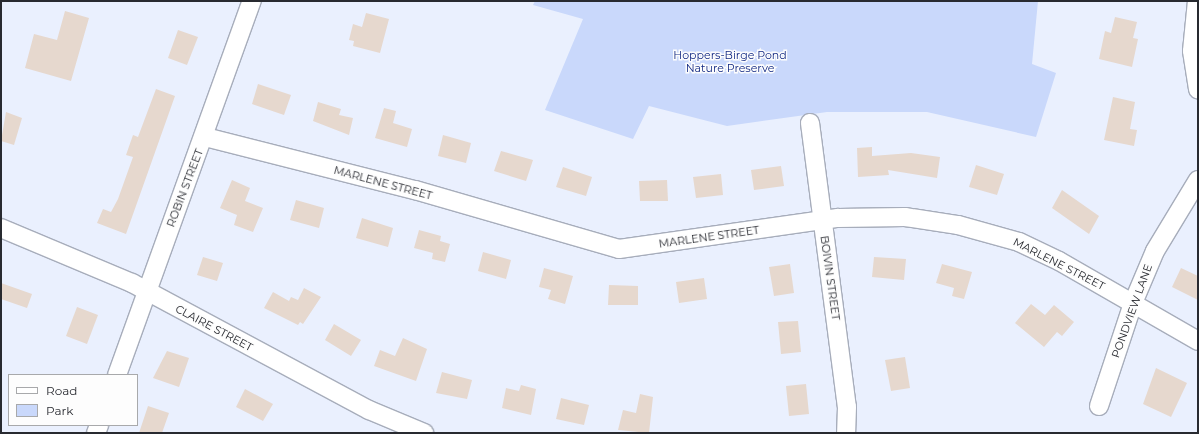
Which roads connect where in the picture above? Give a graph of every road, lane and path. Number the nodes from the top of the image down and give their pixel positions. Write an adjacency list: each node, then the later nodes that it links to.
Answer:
1 (252, 1): 5 (street, ROBIN STREET)
2 (1196, 1): 3 (street)
3 (1198, 90)
4 (810, 123): 7 (street, BOIVIN STREET)
5 (205, 137): 7 (street, MARLENE STREET); 9 (street, ROBIN STREET)
6 (1198, 180): 10 (street, PONDVIEW LANE)
7 (822, 220): 10 (street, MARLENE STREET); 15 (street, BOIVIN STREET)
8 (1, 228): 9 (street, CLAIRE STREET)
9 (147, 292): 12 (street, ROBIN STREET); 14 (street, CLAIRE STREET)
10 (1133, 303): 11 (street, MARLENE STREET); 13 (street, PONDVIEW LANE)
11 (1198, 341)
12 (117, 374)
13 (1099, 406)
14 (424, 433)
15 (846, 433)

